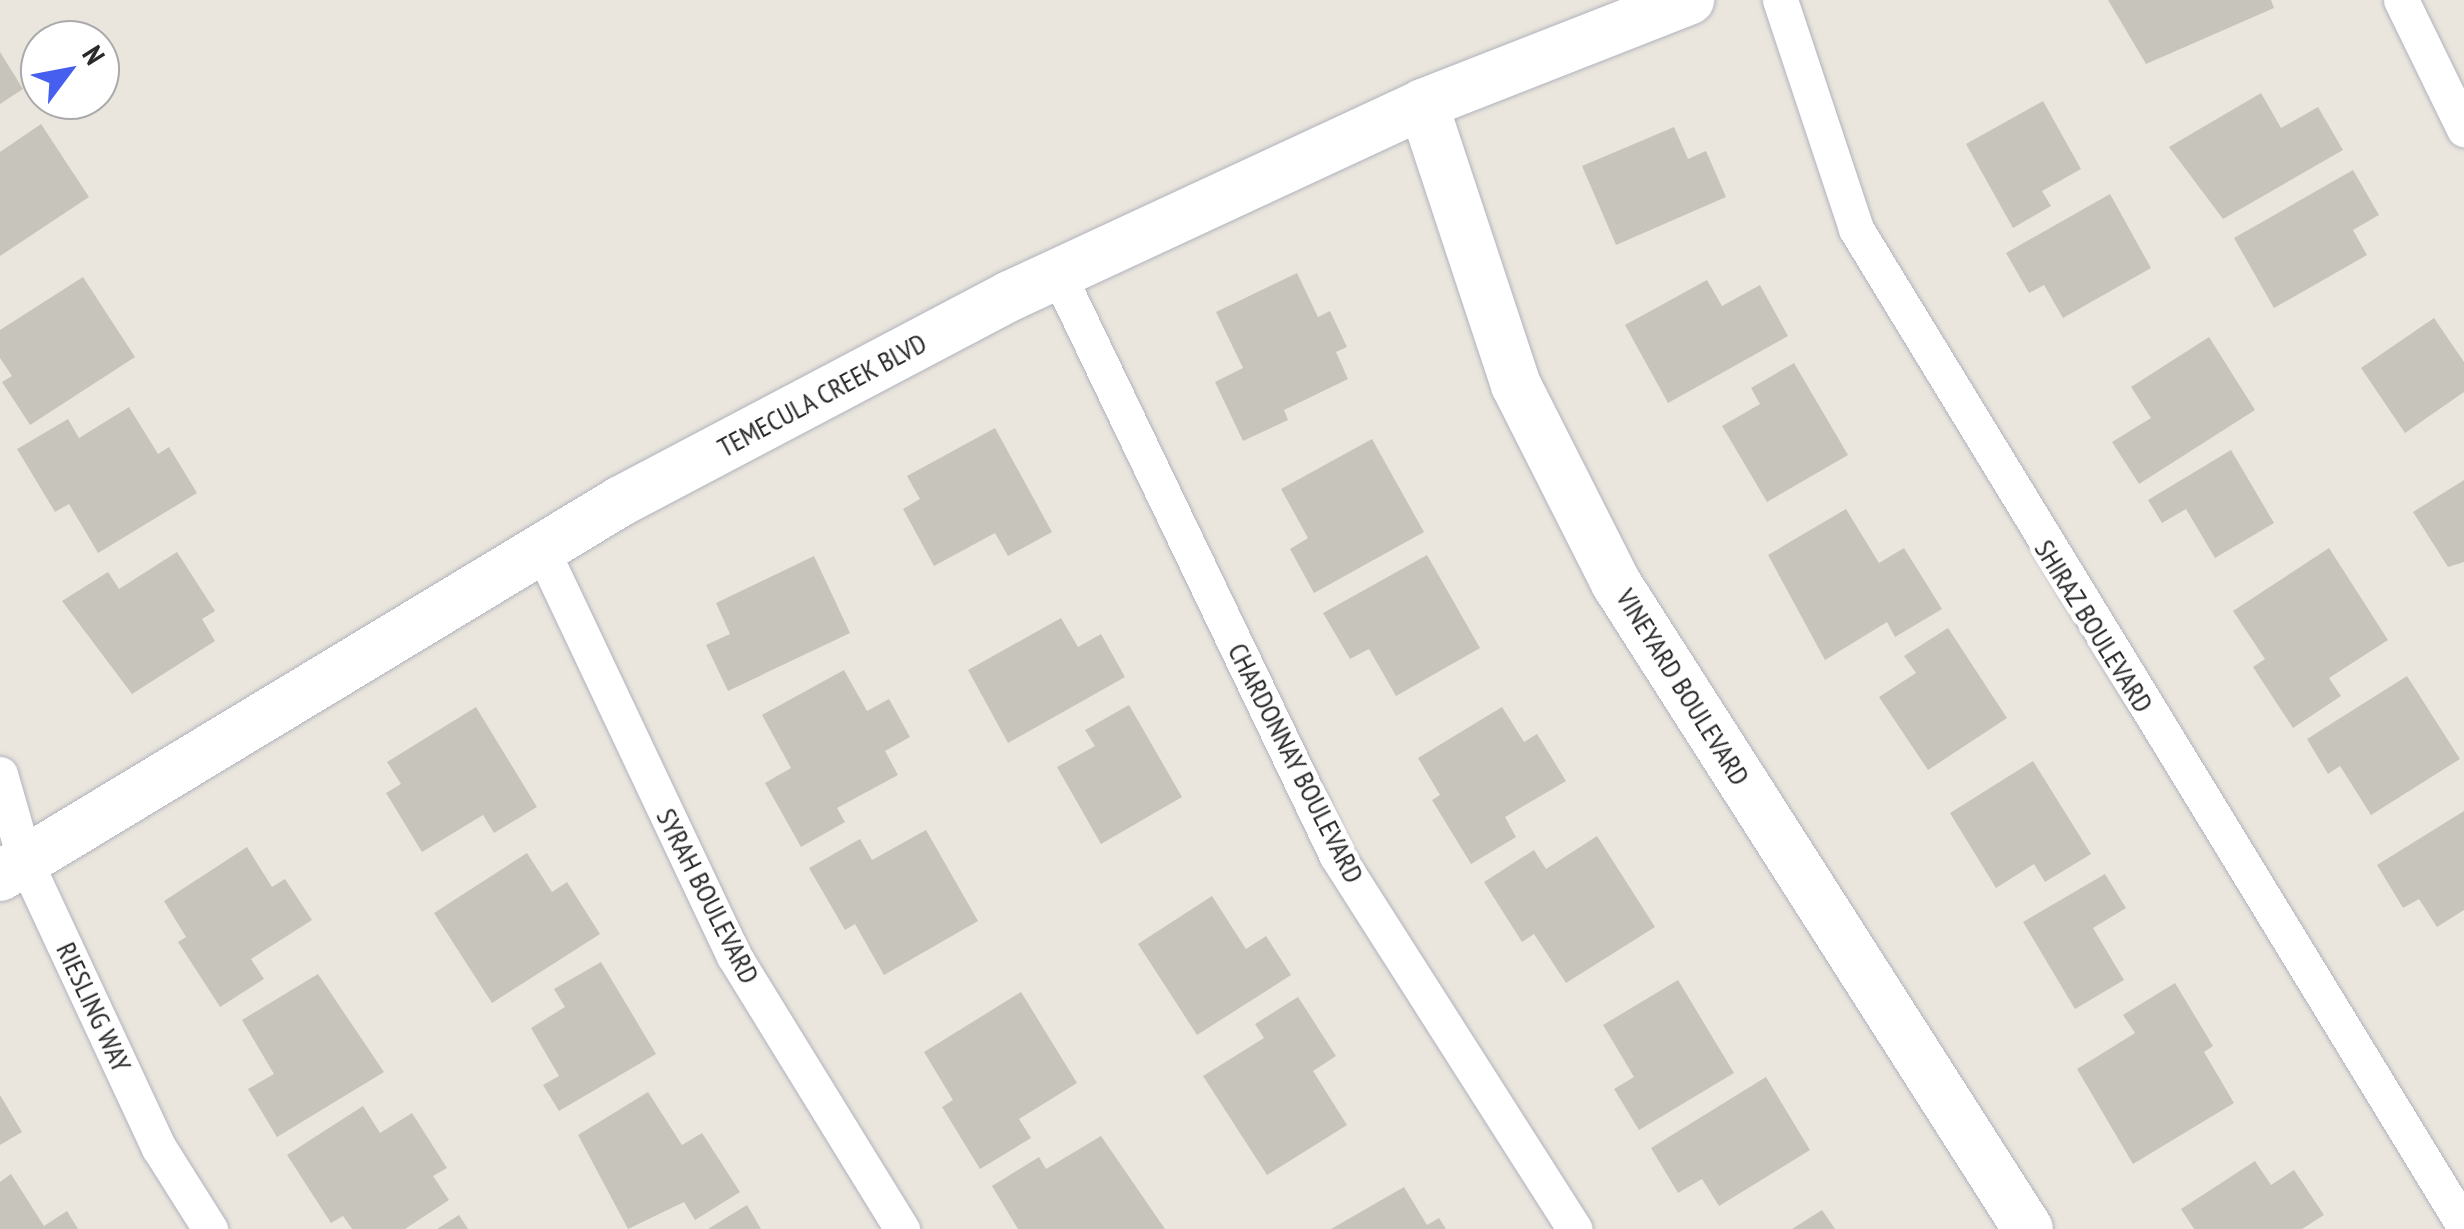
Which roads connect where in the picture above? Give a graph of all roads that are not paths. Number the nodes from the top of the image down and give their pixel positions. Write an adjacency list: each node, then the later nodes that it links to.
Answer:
1 (1688, 0): 4 (street, TEMECULA CREEK BLVD)
2 (1780, 0): 10 (street, SHIRAZ BOULEVARD)
3 (2400, 0): 5 (street)
4 (1423, 104): 6 (street, TEMECULA CREEK BLVD); 14 (street, VINEYARD BOULEVARD)
5 (2464, 130)
6 (1058, 274): 7 (street, TEMECULA CREEK BLVD); 13 (street, CHARDONNAY BOULEVARD)
7 (541, 548): 9 (street, TEMECULA CREEK BLVD); 12 (street, SYRAH BOULEVARD)
8 (0, 774): 9 (street, RIESLING WAY)
9 (13, 868): 11 (street, RIESLING WAY)
10 (2464, 1226)
11 (210, 1229)
12 (902, 1229)
13 (1575, 1229)
14 (2028, 1229)

